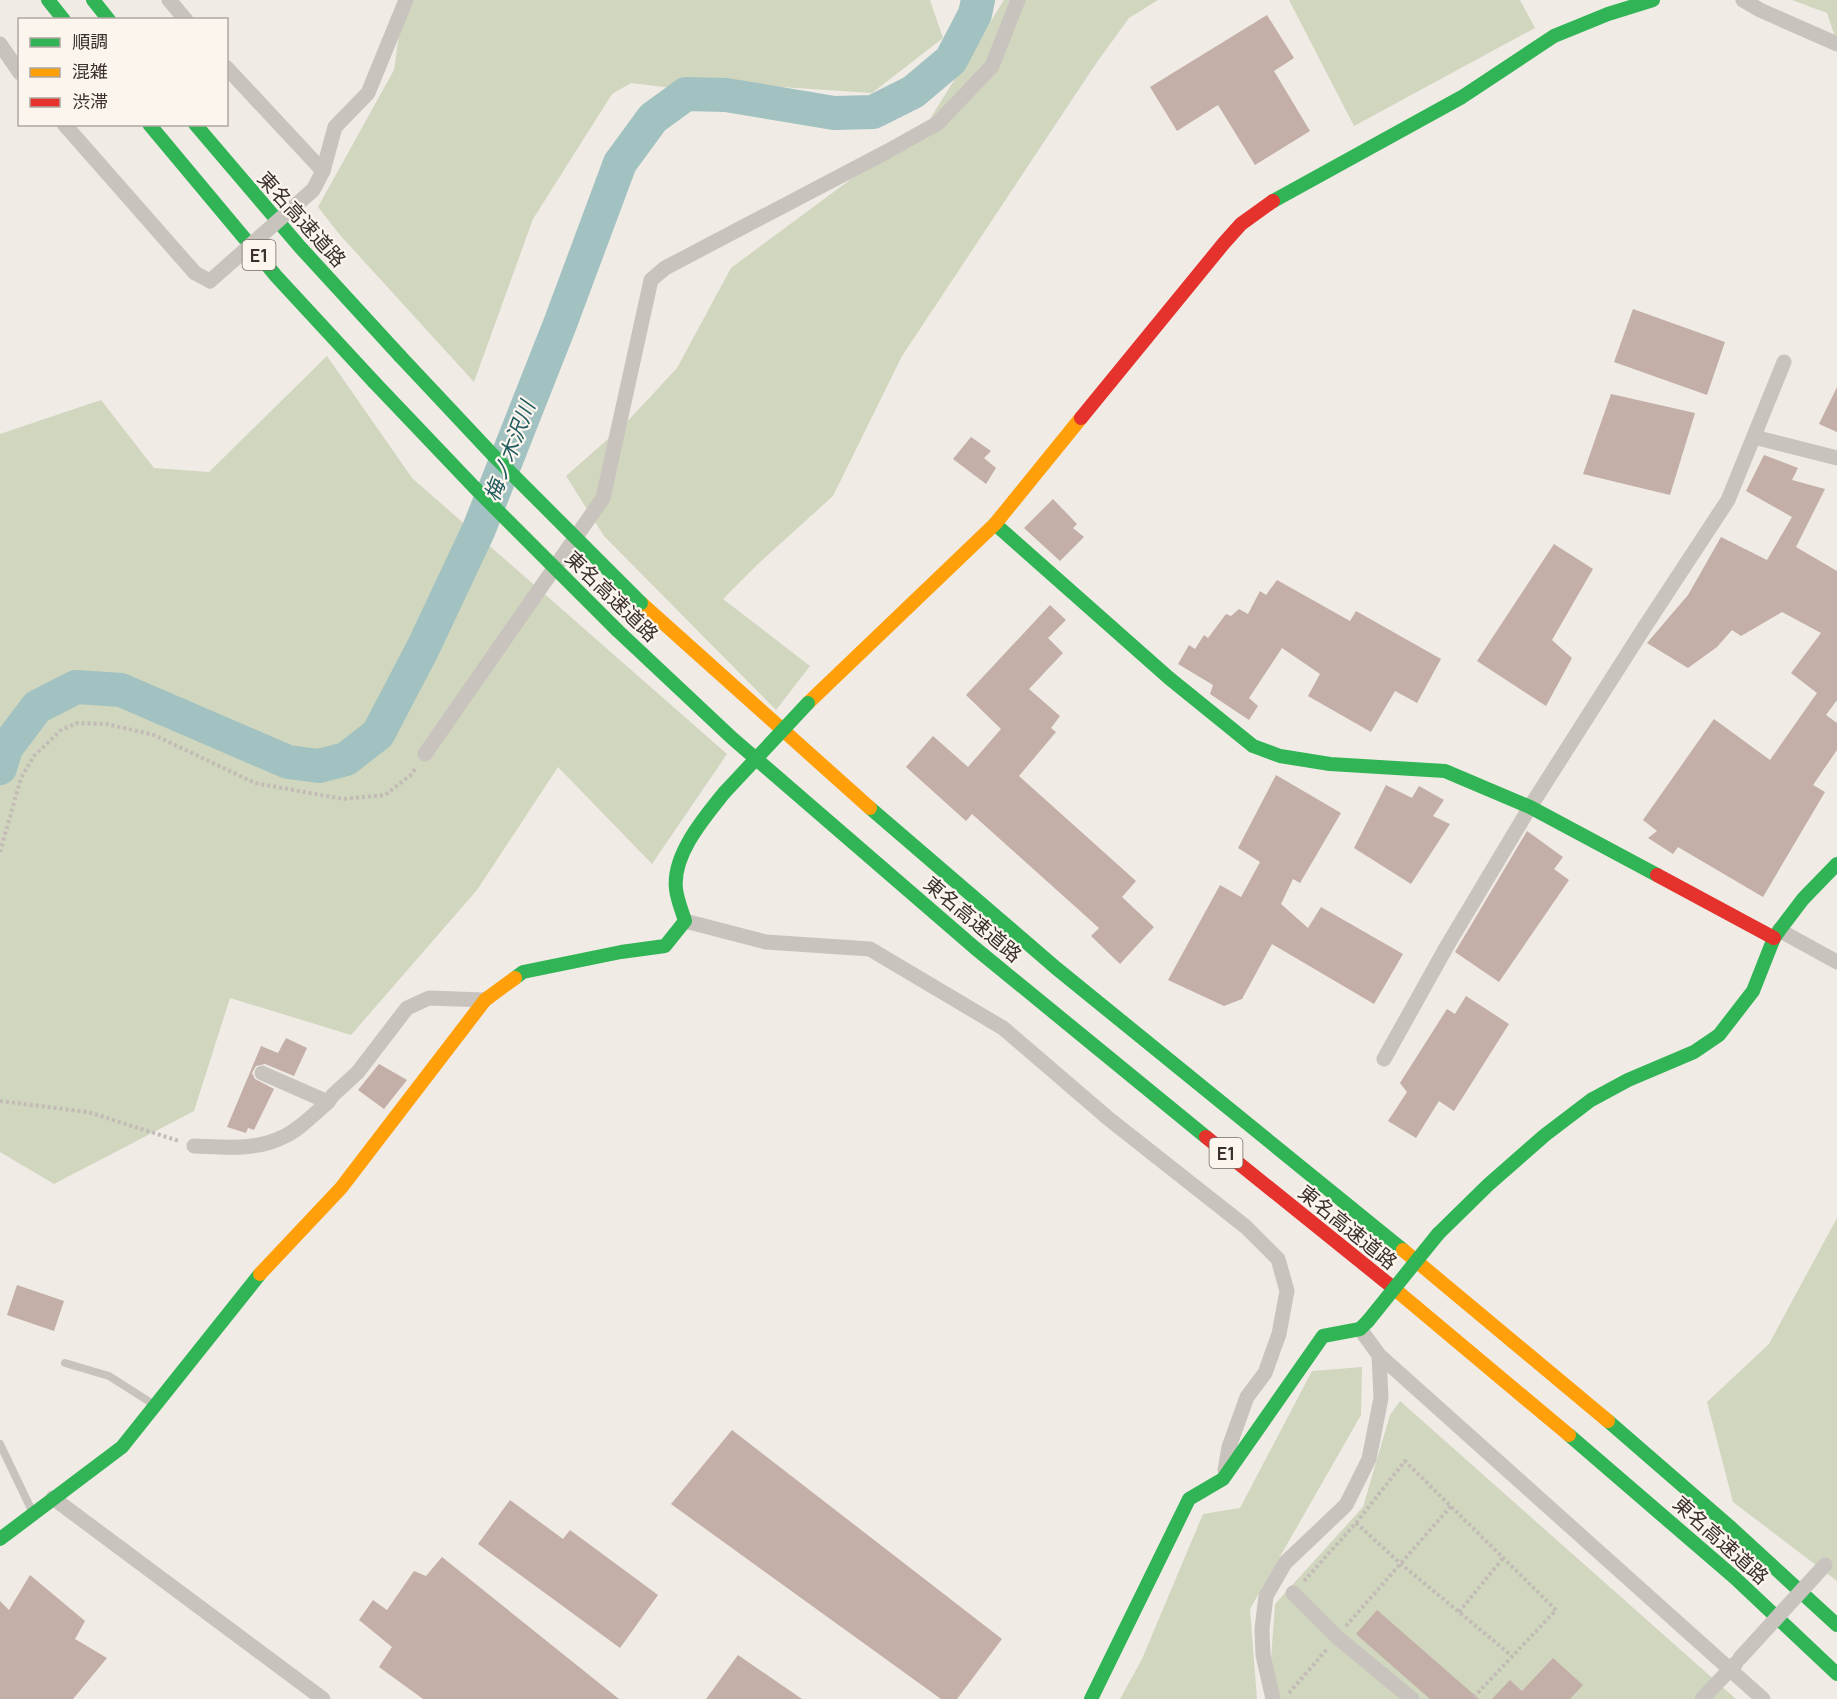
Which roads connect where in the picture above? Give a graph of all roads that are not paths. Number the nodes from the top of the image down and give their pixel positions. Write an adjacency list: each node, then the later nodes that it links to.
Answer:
1 (48, 0): 8 (main road)
2 (93, 0): 9 (main road)
3 (170, 0): 10 (street)
4 (406, 0): 18 (street)
5 (1018, 0): 23 (street)
6 (1653, 0): 22 (main road)
7 (1743, 0): 12 (street)
8 (62, 18)
9 (107, 18)
10 (184, 18)
11 (0, 44): 14 (street)
12 (1837, 45)
13 (228, 69): 18 (street)
14 (18, 70)
15 (66, 126): 18 (street, bridge)
16 (151, 126): 47 (main road, 東名高速道路 / E1, bridge)
17 (197, 126): 45 (main road, 東名高速道路 / E1, bridge)
18 (323, 171)
19 (1784, 362): 20 (street)
20 (1754, 437): 21 (street); 24 (street)
21 (1837, 458)
22 (995, 524): 24 (main road); 26 (main road, bridge)
23 (425, 754)
24 (1530, 807): 27 (main road); 30 (street)
25 (1837, 864): 27 (main road)
26 (685, 921): 29 (main road); 39 (street)
27 (1776, 934): 28 (street); 34 (main road, bridge)
28 (1837, 962)
29 (485, 1000): 32 (street); 37 (main road)
30 (1384, 1059)
31 (262, 1073): 32 (street)
32 (328, 1102): 33 (street)
33 (194, 1146)
34 (1364, 1325): 35 (street); 39 (main road)
35 (1379, 1355): 46 (street); 50 (street)
36 (65, 1363): 37 (lane)
37 (156, 1406): 40 (main road)
38 (0, 1444): 41 (lane)
39 (1223, 1479): 49 (main road)
40 (53, 1498): 41 (main road); 48 (street)
41 (33, 1514): 42 (main road)
42 (0, 1539)
43 (1825, 1565): 46 (street, bridge)
44 (1293, 1593): 51 (street)
45 (1837, 1625)
46 (1735, 1664): 52 (street); 53 (street)
47 (1837, 1674)
48 (323, 1699)
49 (1091, 1699)
50 (1272, 1699)
51 (1412, 1699)
52 (1702, 1699)
53 (1763, 1699)

